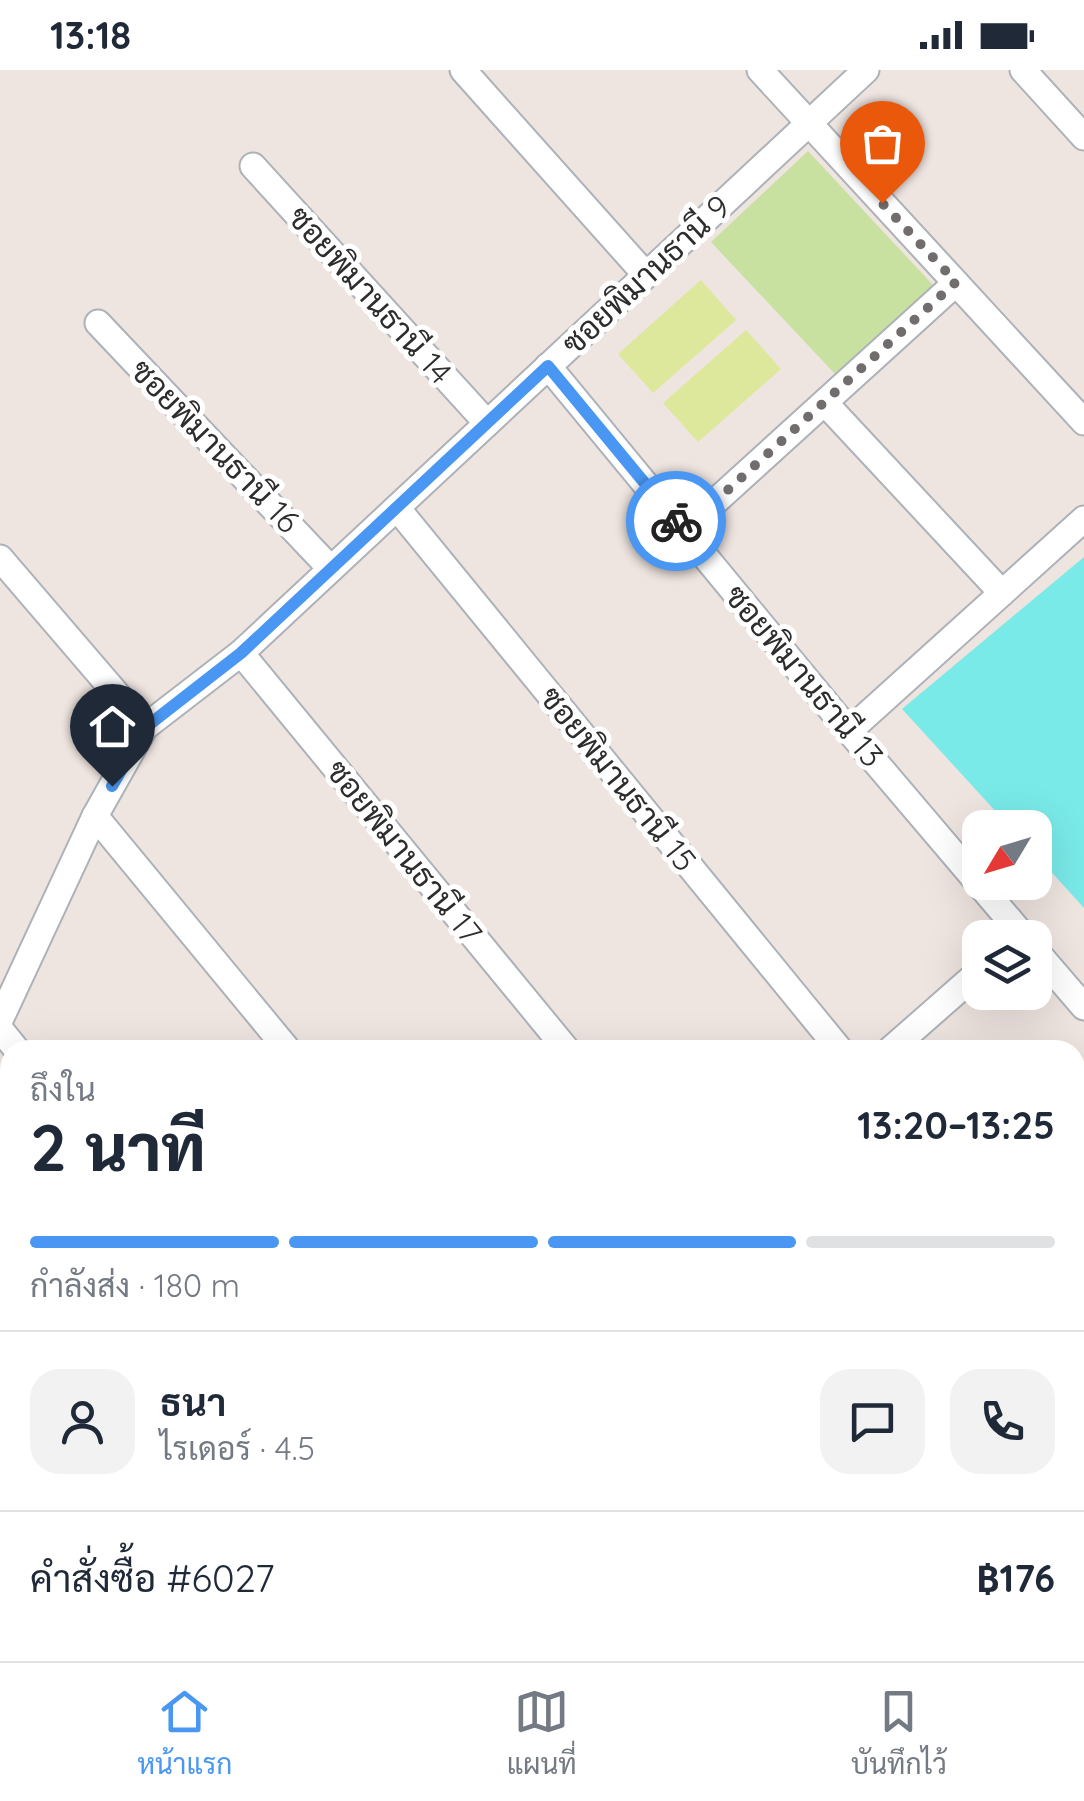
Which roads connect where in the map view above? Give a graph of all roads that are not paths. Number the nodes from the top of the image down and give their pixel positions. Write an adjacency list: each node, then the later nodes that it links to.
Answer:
1 (462, 70): 8 (street)
2 (760, 70): 5 (street)
3 (866, 70): 5 (street, ซอยพิมานธานี 9)
4 (1022, 70): 6 (street)
5 (809, 123): 8 (street, ซอยพิมานธานี 9); 9 (street)
6 (1084, 137)
7 (253, 166): 14 (street, ซอยพิมานธานี 14)
8 (646, 276): 11 (street, ซอยพิมานธานี 9)
9 (956, 282): 12 (street); 13 (street)
10 (98, 323): 19 (street, ซอยพิมานธานี 16)
11 (548, 366): 14 (street, ซอยพิมานธานี 9); 17 (street, ซอยพิมานธานี 13)
12 (825, 402): 17 (street); 20 (street)
13 (1084, 422)
14 (487, 423): 15 (street, ซอยพิมานธานี 9)
15 (397, 508): 19 (street, ซอยพิมานธานี 9); 32 (street, ซอยพิมานธานี 15)
16 (1084, 519): 20 (street)
17 (684, 530): 23 (street, ซอยพิมานธานี 13)
18 (0, 558): 22 (street)
19 (332, 568): 21 (street, ซอยพิมานธานี 9)
20 (1002, 593): 23 (street)
21 (241, 653): 22 (street, ซอยพิมานธานี 9); 31 (street, ซอยพิมานธานี 17)
22 (146, 727): 24 (street, ซอยพิมานธานี 9)
23 (849, 731): 25 (street, ซอยพิมานธานี 13)
24 (95, 816): 29 (street, ซอยพิมานธานี 9); 30 (street)
25 (1008, 920)
26 (1052, 971): 28 (street, ซอยพิมานธานี 13)
27 (962, 987): 33 (street)
28 (1084, 1007)
29 (0, 1020)
30 (280, 1040)
31 (559, 1040)
32 (832, 1040)
33 (901, 1040)

